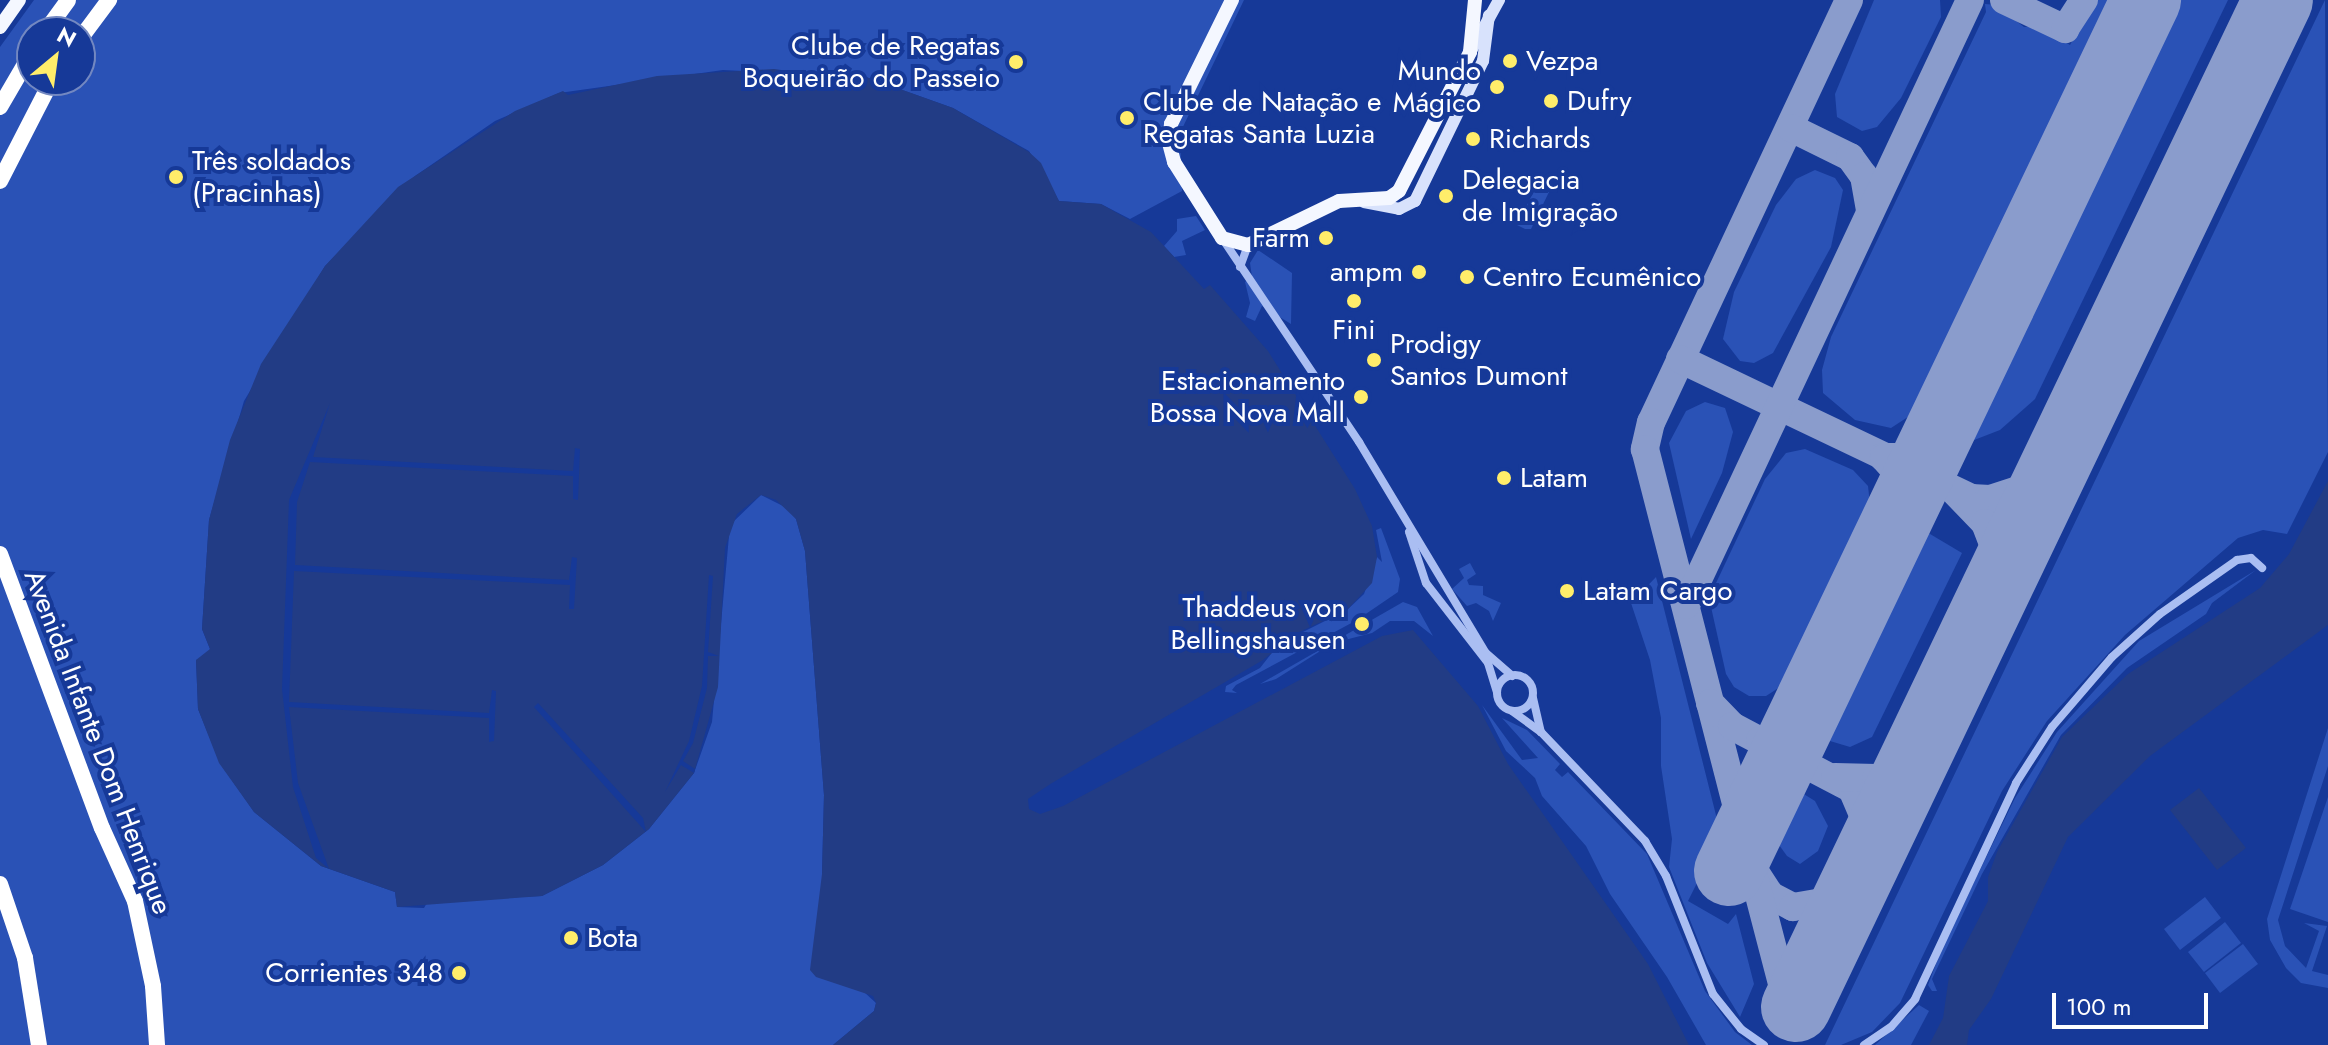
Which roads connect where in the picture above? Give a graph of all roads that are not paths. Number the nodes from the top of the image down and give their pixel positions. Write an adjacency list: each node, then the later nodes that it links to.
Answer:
1 (19, 0): 8 (main road)
2 (109, 0): 7 (highway)
3 (1232, 0): 15 (main road)
4 (1475, 0): 9 (main road)
5 (1499, 0): 6 (street)
6 (1489, 15): 9 (street); 14 (street)
7 (96, 17)
8 (0, 27)
9 (1470, 52): 14 (main road)
10 (16, 80): 12 (highway)
11 (44, 96): 13 (highway)
12 (0, 107)
13 (0, 181)
14 (1353, 199): 16 (main road)
15 (1222, 238): 16 (main road); 17 (street)
16 (1248, 245): 17 (street)
17 (1240, 267): 18 (street)
18 (1405, 520): 21 (street); 22 (street)
19 (0, 554): 28 (highway, Avenida Infante Dom Henrique)
20 (2262, 568): 30 (street)
21 (1512, 676): 22 (street); 23 (street)
22 (1497, 693): 24 (street)
23 (1533, 697): 24 (street); 25 (street)
24 (1512, 711): 25 (street)
25 (1541, 732): 29 (street)
26 (0, 884): 27 (highway)
27 (39, 1045)
28 (157, 1045)
29 (1764, 1045)
30 (1864, 1045)

